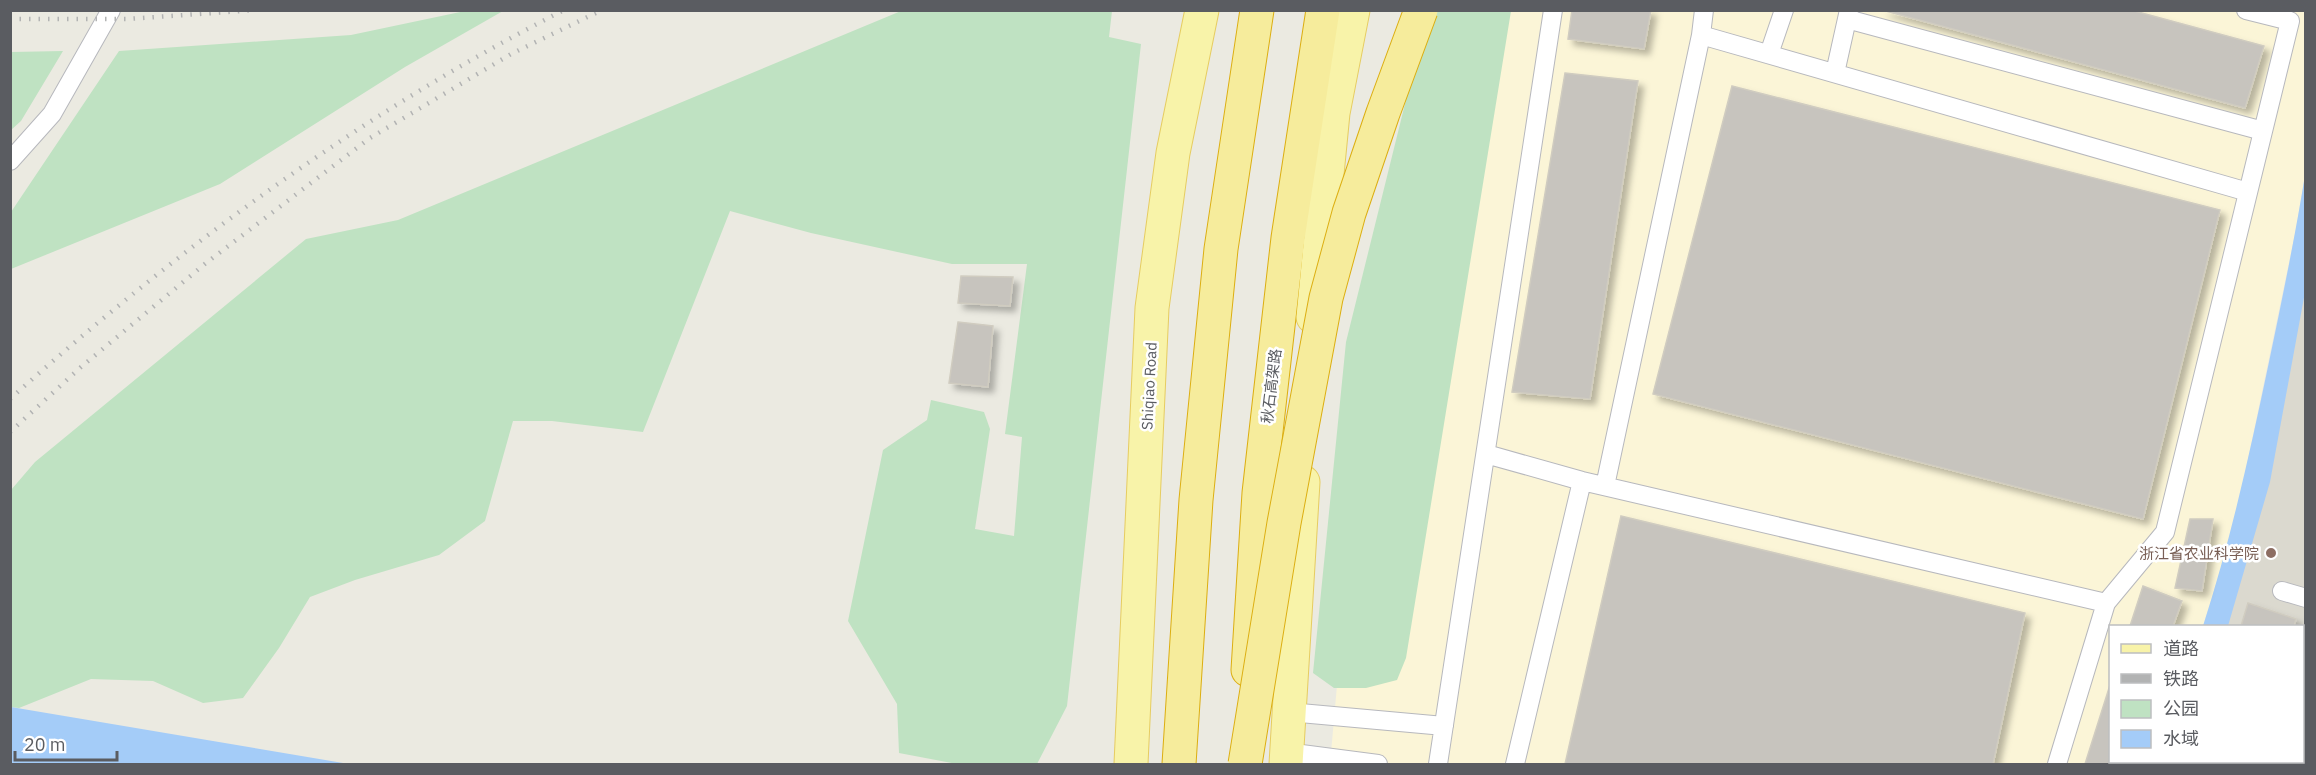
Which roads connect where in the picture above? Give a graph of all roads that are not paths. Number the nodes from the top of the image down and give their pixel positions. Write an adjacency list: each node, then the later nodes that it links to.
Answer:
1 (111, 10): 16 (lane)
2 (1202, 10): 27 (main road, Shiqiao Road)
3 (1257, 10): 28 (highway)
4 (1323, 10): 29 (highway, 秋石高架路, bridge)
5 (1353, 10): 24 (main road)
6 (1421, 10): 29 (highway, bridge)
7 (1553, 10): 18 (lane)
8 (1704, 10): 12 (lane)
9 (1784, 10): 13 (lane)
10 (2246, 10): 15 (lane)
11 (1848, 15): 14 (lane); 15 (lane)
12 (1701, 35): 13 (lane); 20 (lane)
13 (1769, 54): 14 (lane)
14 (1835, 73): 17 (lane)
15 (2263, 131): 17 (lane)
16 (10, 161)
17 (2248, 192): 23 (lane)
18 (1486, 454): 19 (lane); 25 (lane)
19 (1582, 481): 20 (lane); 32 (lane)
20 (1605, 486): 23 (lane)
21 (2282, 591): 22 (lane)
22 (2306, 598)
23 (2106, 603): 33 (lane)
24 (1289, 712): 25 (lane); 26 (main road)
25 (1444, 726): 31 (lane)
26 (1286, 758): 30 (lane)
27 (1131, 765)
28 (1179, 765)
29 (1243, 765)
30 (1378, 765)
31 (1438, 765)
32 (1515, 765)
33 (2057, 765)

